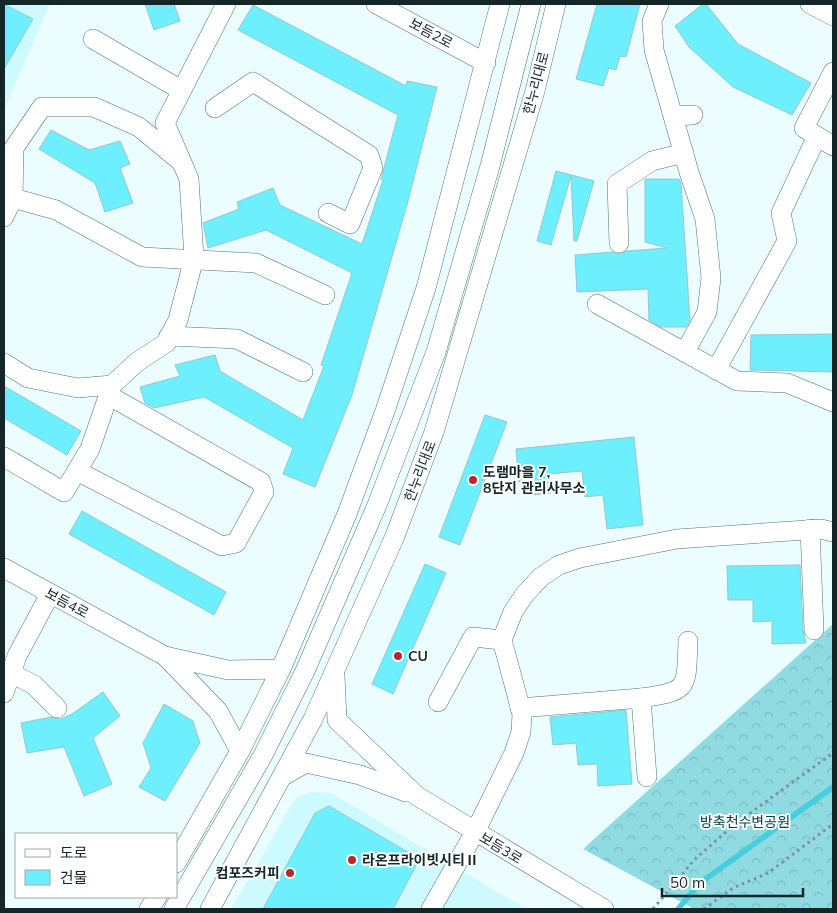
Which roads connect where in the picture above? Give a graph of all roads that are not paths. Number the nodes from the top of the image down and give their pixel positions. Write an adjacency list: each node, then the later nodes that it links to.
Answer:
1 (226, 4): 12 (street)
2 (376, 4): 10 (street, 보듬2로)
3 (500, 4): 10 (street)
4 (531, 4): 60 (street)
5 (556, 4): 45 (street, 한누리대로)
6 (659, 4): 15 (street)
7 (810, 4): 8 (street)
8 (833, 16)
9 (93, 39): 12 (street)
10 (486, 63): 44 (street)
11 (833, 72): 16 (street)
12 (180, 90): 19 (street)
13 (216, 108): 21 (street)
14 (693, 115): 15 (street)
15 (674, 116): 18 (street)
16 (817, 136): 17 (street); 30 (street)
17 (833, 146)
18 (684, 153): 23 (street); 28 (street)
19 (181, 161): 20 (street); 24 (street)
20 (13, 198): 22 (street); 24 (street)
21 (328, 213)
22 (4, 217)
23 (619, 243)
24 (194, 258): 25 (street); 27 (street)
25 (325, 295)
26 (597, 304): 28 (street)
27 (169, 336): 31 (street); 32 (street)
28 (685, 352): 30 (street)
29 (4, 363): 32 (street)
30 (716, 370): 33 (street)
31 (303, 372)
32 (110, 390): 35 (street); 35 (street)
33 (833, 402)
34 (4, 457): 35 (street)
35 (77, 471)
36 (810, 529): 37 (street); 40 (street); 41 (street)
37 (833, 532)
38 (4, 568): 39 (street, 보듬4로)
39 (50, 594): 43 (street, 보듬4로); 46 (street)
40 (814, 630)
41 (502, 640): 49 (street); 51 (street)
42 (688, 641): 48 (street)
43 (165, 656): 44 (street); 52 (street)
44 (281, 669): 52 (street)
45 (335, 672): 53 (street, 한누리대로); 55 (street)
46 (11, 673): 47 (street); 50 (street)
47 (4, 693)
48 (640, 698): 51 (street); 54 (street)
49 (438, 702)
50 (57, 708)
51 (520, 708): 56 (street)
52 (240, 751): 57 (street)
53 (282, 776): 55 (street); 61 (street, 한누리대로)
54 (647, 777)
55 (416, 796): 56 (street)
56 (475, 832): 62 (street, 보듬3로); 63 (street, 보듬3로)
57 (178, 860)
58 (156, 898): 59 (street)
59 (149, 909)
60 (174, 909)
61 (210, 909)
62 (431, 909)
63 (604, 909)

